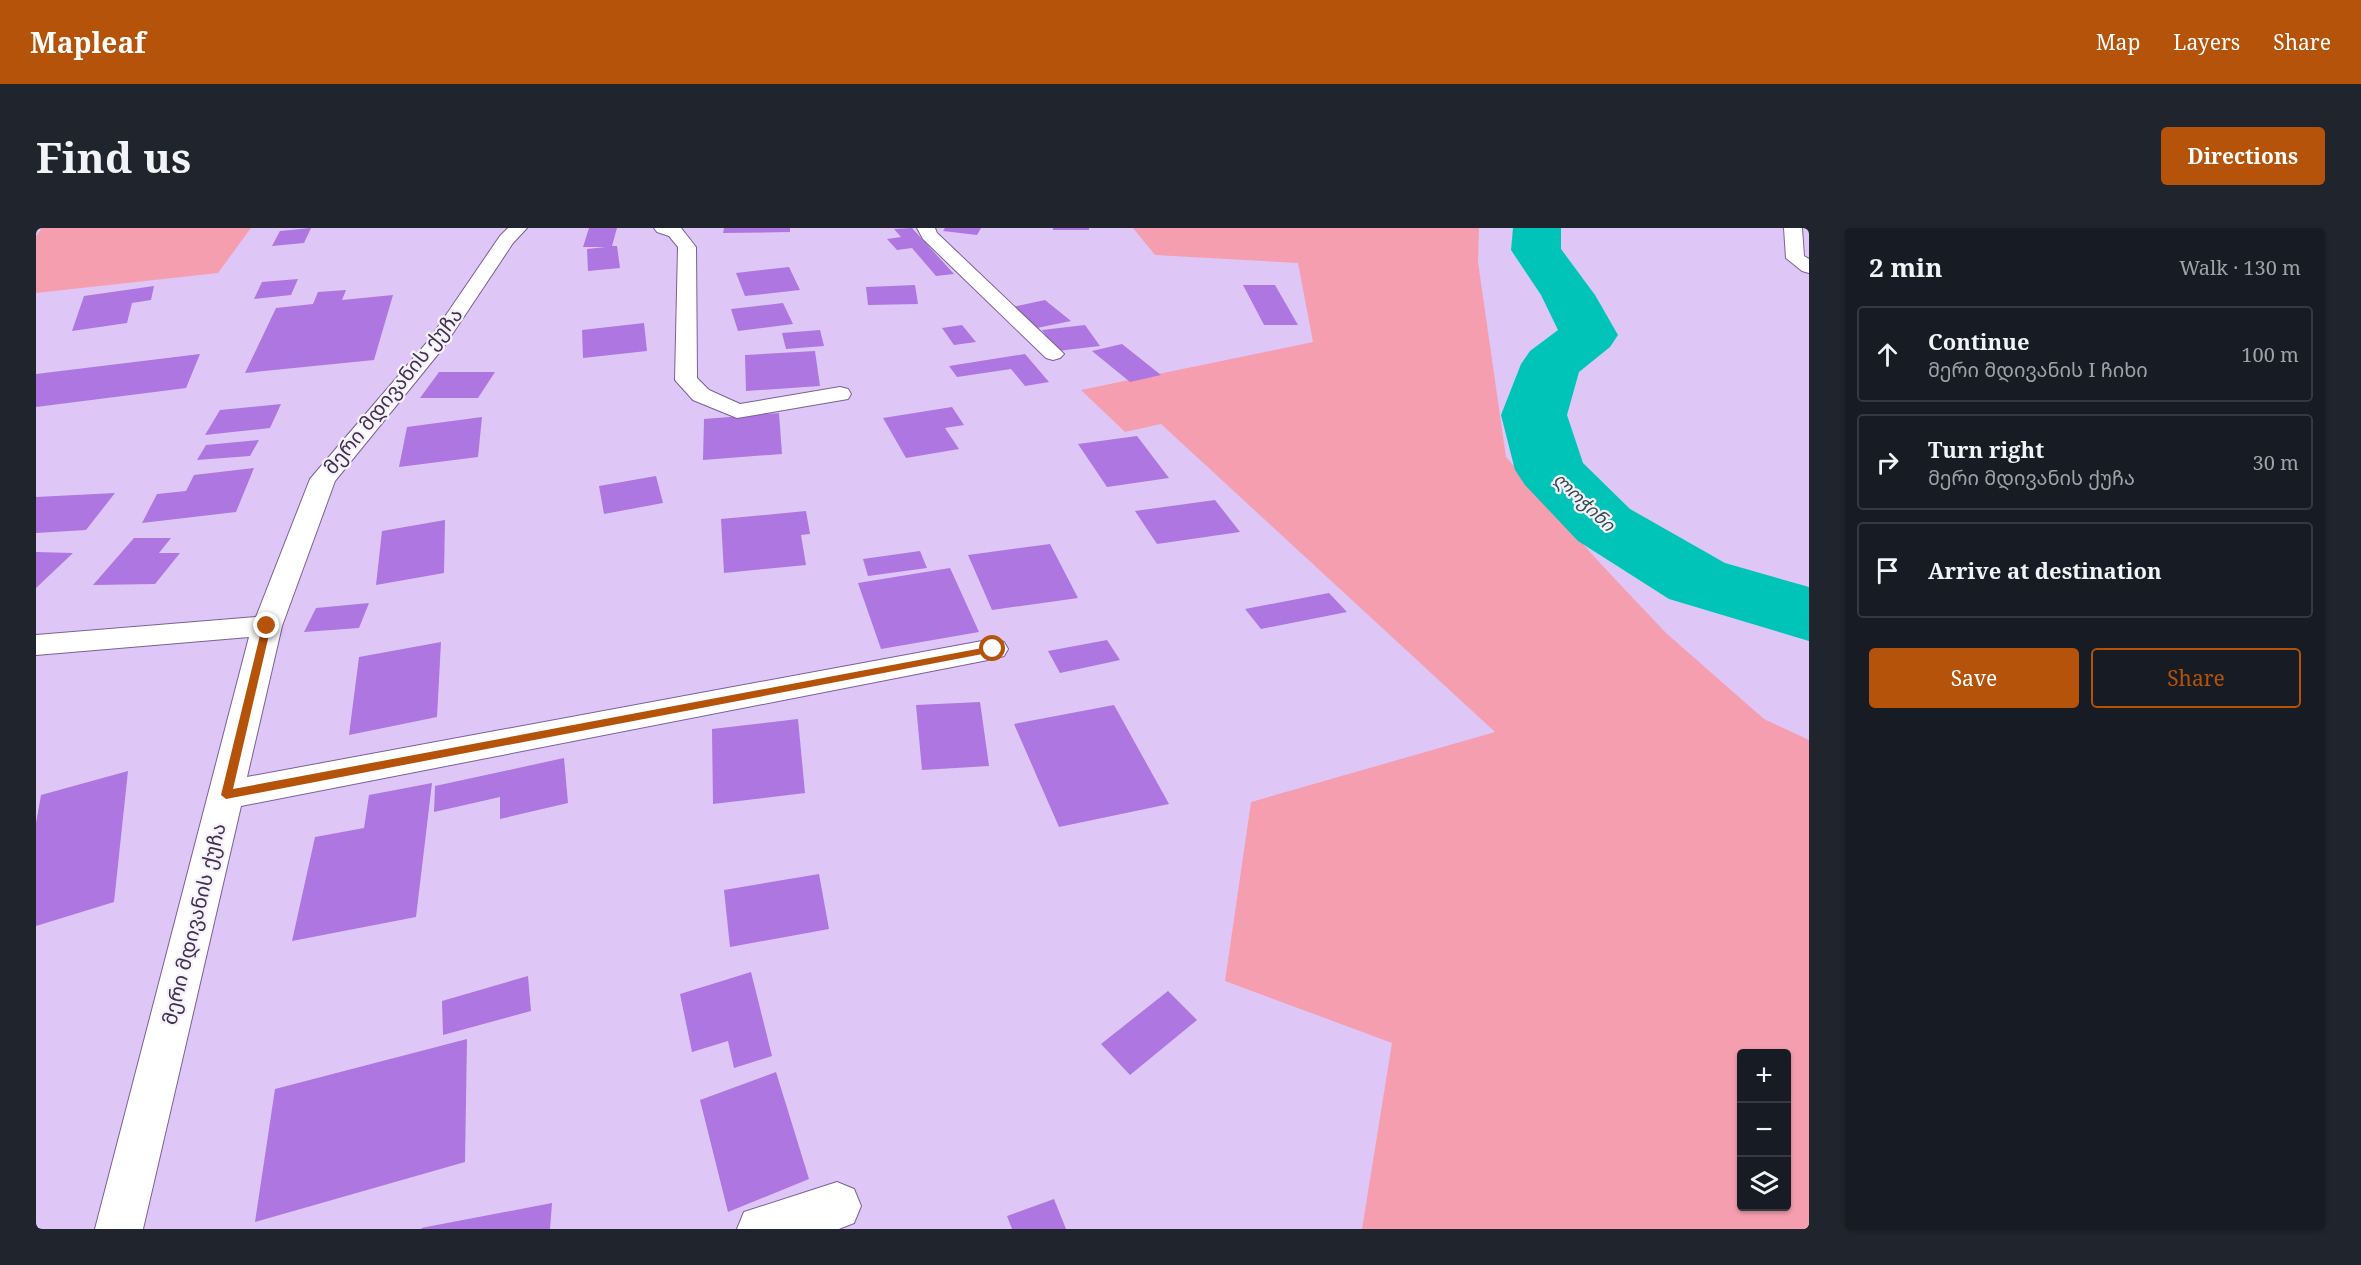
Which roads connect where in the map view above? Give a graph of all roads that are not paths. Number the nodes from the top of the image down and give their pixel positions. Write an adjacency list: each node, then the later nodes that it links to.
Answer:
1 (518, 228): 8 (street, მერი მდივანის ქუჩა)
2 (663, 228): 7 (street)
3 (926, 228): 6 (street)
4 (1793, 228): 5 (street)
5 (1809, 267)
6 (1053, 354)
7 (840, 394)
8 (267, 626): 9 (street); 11 (street, მერი მდივანის ქუჩა)
9 (36, 645)
10 (993, 649): 11 (street)
11 (226, 795): 13 (street, მერი მდივანის ქუჩა)
12 (837, 1206): 14 (street)
13 (119, 1229)
14 (761, 1229)

